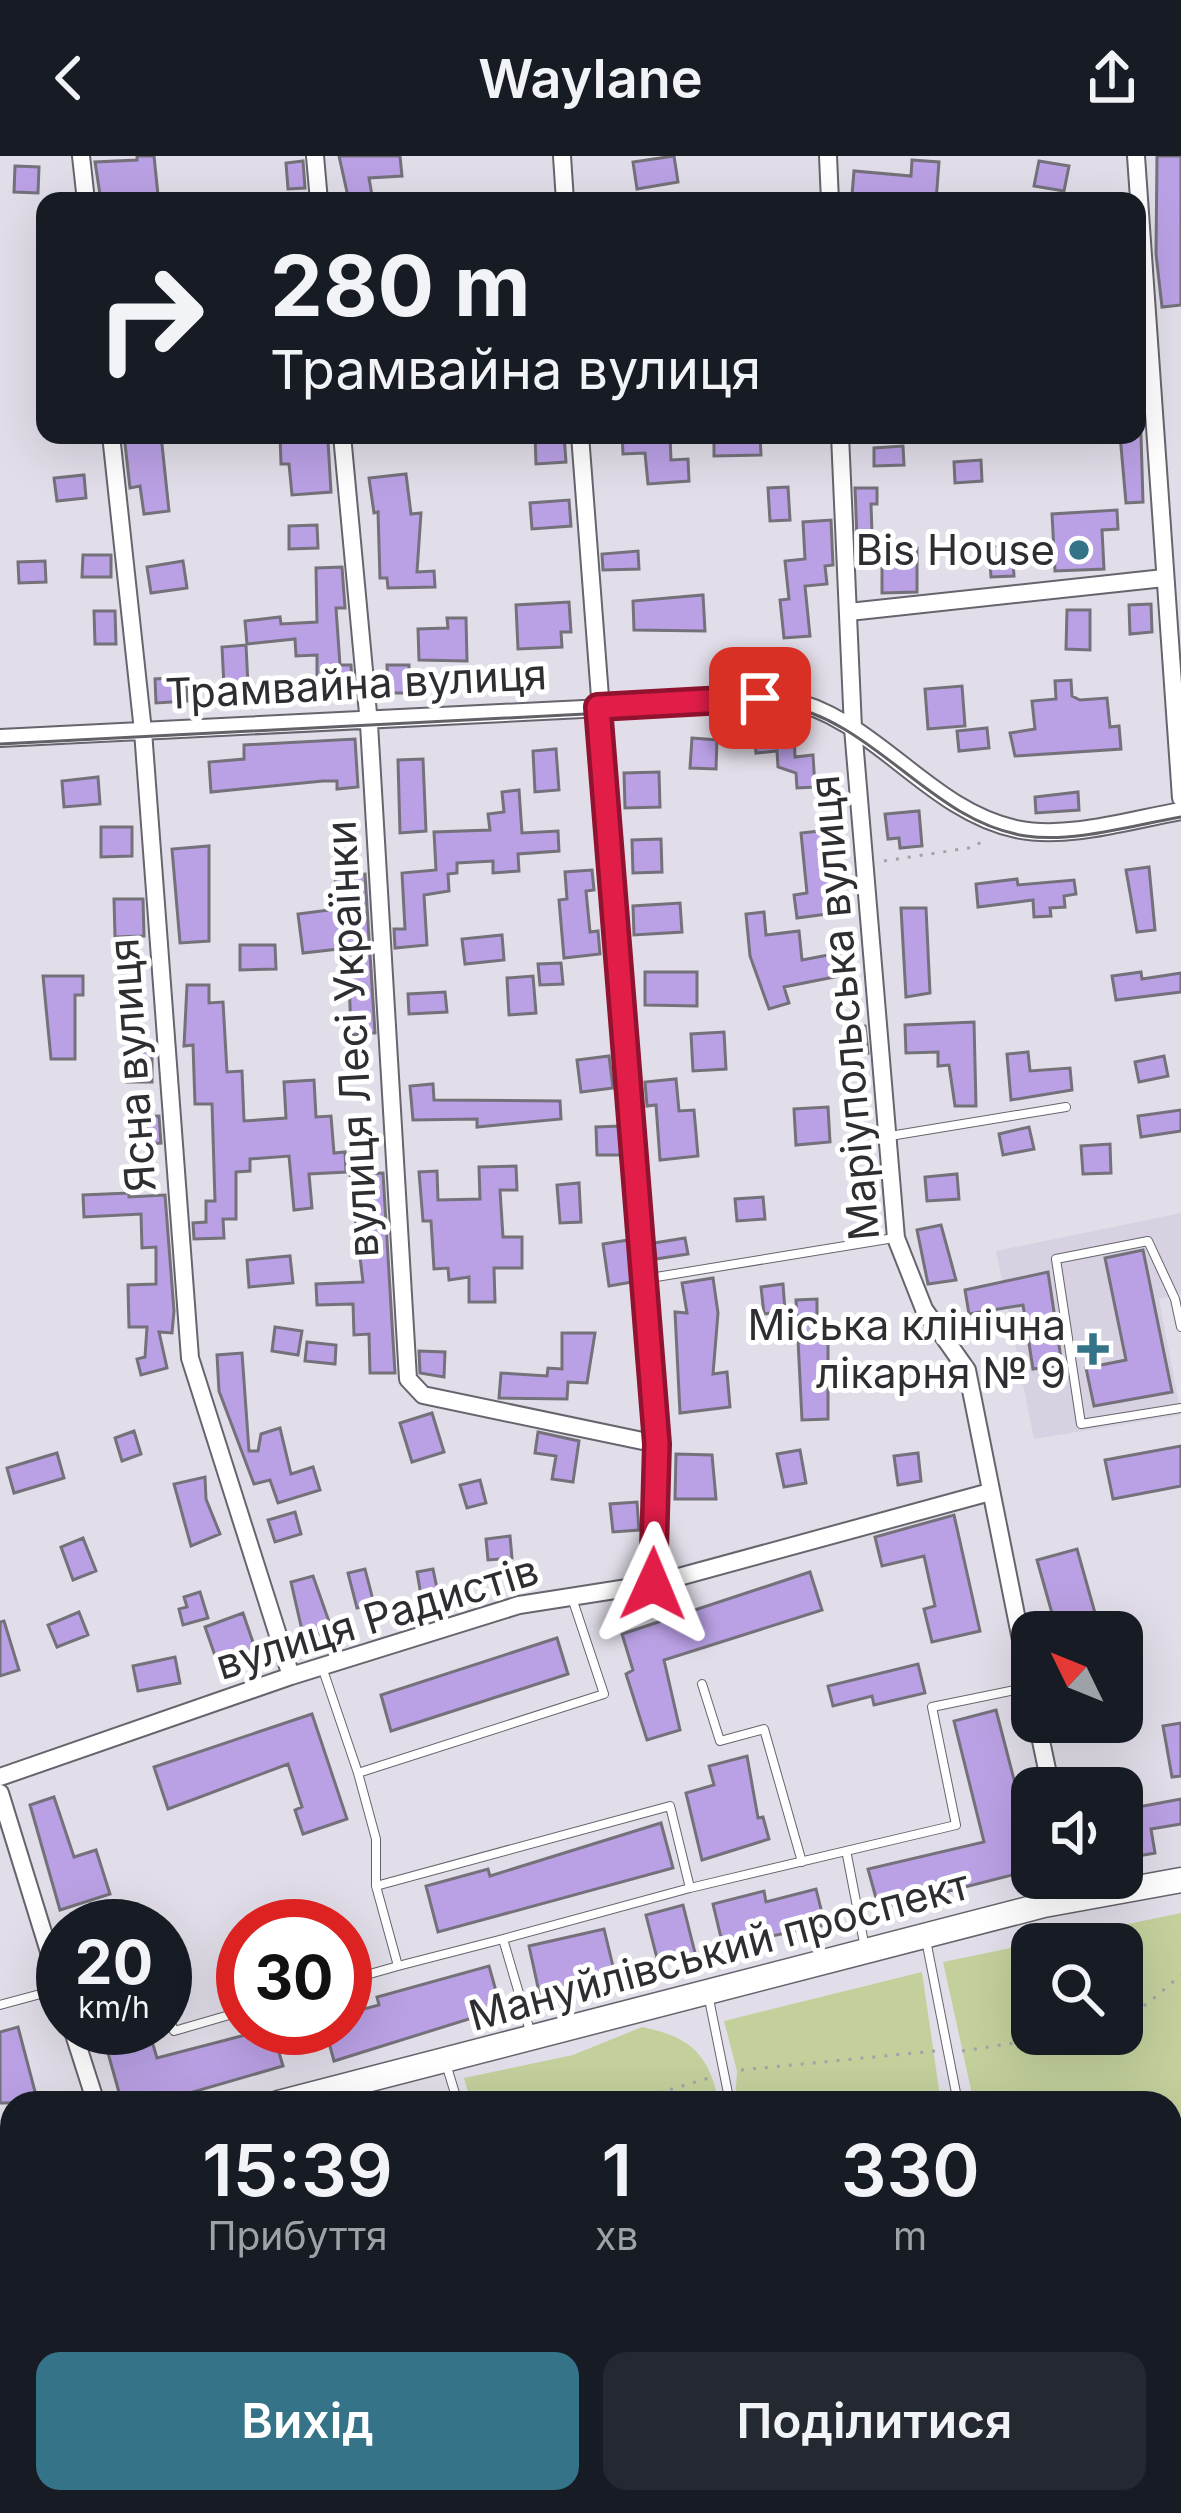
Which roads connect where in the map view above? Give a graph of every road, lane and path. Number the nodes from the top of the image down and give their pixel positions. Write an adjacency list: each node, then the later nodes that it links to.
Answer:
1 (81, 156): 6 (street)
2 (315, 156): 7 (street)
3 (562, 156): 8 (street)
4 (828, 156): 9 (street)
5 (1136, 156): 10 (street)
6 (85, 192)
7 (319, 192)
8 (564, 192)
9 (830, 192)
10 (1138, 192)
11 (1146, 348): 16 (street)
12 (112, 444): 21 (street, Ясна вулиця)
13 (343, 444): 19 (street, вулиця Лесі Українки)
14 (581, 444): 18 (street)
15 (840, 444): 17 (street, Маріупольська вулиця)
16 (1164, 578): 17 (street); 23 (street)
17 (849, 612): 20 (street, Маріупольська вулиця)
18 (598, 707): 19 (street, Трамвайна вулиця); 20 (street, Трамвайна вулиця); 30 (street)
19 (369, 719): 21 (street, Трамвайна вулиця); 34 (street, вулиця Лесі Українки)
20 (853, 728): 25 (street, Трамвайна вулиця); 26 (street, Маріупольська вулиця)
21 (142, 731): 22 (street, Трамвайна вулиця); 40 (street, Ясна вулиця)
22 (0, 738)
23 (1181, 797)
24 (1181, 811): 25 (street, Трамвайна вулиця)
25 (997, 824): 26 (path)
26 (864, 863): 28 (street, Маріупольська вулиця)
27 (1066, 1107): 28 (lane)
28 (887, 1137): 29 (street, Маріупольська вулиця)
29 (896, 1238): 30 (lane); 35 (street, Маріупольська вулиця)
30 (644, 1279): 34 (street)
31 (1178, 1299): 32 (lane); 33 (lane)
32 (1181, 1327)
33 (1181, 1408)
34 (657, 1444): 36 (street)
35 (990, 1492): 36 (street, вулиця Радистів); 38 (street, Маріупольська вулиця)
36 (653, 1584): 37 (street, вулиця Радистів)
37 (572, 1597): 39 (street, вулиця Радистів); 43 (lane)
38 (1015, 1611)
39 (322, 1667): 40 (street, вулиця Радистів); 43 (lane)
40 (291, 1676): 44 (street, вулиця Радистів)
41 (702, 1684): 47 (lane)
42 (1011, 1694): 46 (lane)
43 (358, 1773): 50 (lane)
44 (0, 1778)
45 (0, 1793): 53 (street)
46 (847, 1855): 47 (lane); 56 (lane)
47 (802, 1862): 51 (lane)
48 (1181, 1880): 49 (main road, Мануйлівський проспект)
49 (1143, 1883)
50 (376, 1886): 51 (lane); 57 (lane)
51 (690, 1888): 55 (lane)
52 (1041, 1899): 54 (main road, Мануйлівський проспект)
53 (36, 1909)
54 (925, 1937): 56 (main road, Мануйлівський проспект); 66 (lane)
55 (503, 1939): 57 (lane); 64 (lane)
56 (866, 1953): 60 (main road, Мануйлівський проспект)
57 (398, 1966): 58 (lane)
58 (372, 1974)
59 (1181, 1975): 63 (path)
60 (708, 1995): 64 (main road, Мануйлівський проспект); 69 (lane)
61 (36, 1998): 62 (lane)
62 (0, 2005)
63 (1143, 2006)
64 (532, 2039): 68 (main road, Мануйлівський проспект)
65 (1011, 2043): 66 (path)
66 (950, 2051): 69 (path); 75 (lane)
67 (81, 2055): 70 (street)
68 (445, 2062): 71 (main road, Мануйлівський проспект); 72 (lane)
69 (725, 2074): 73 (path); 74 (lane)
70 (91, 2091)
71 (327, 2091)
72 (454, 2091)
73 (666, 2091)
74 (728, 2091)
75 (956, 2091)

